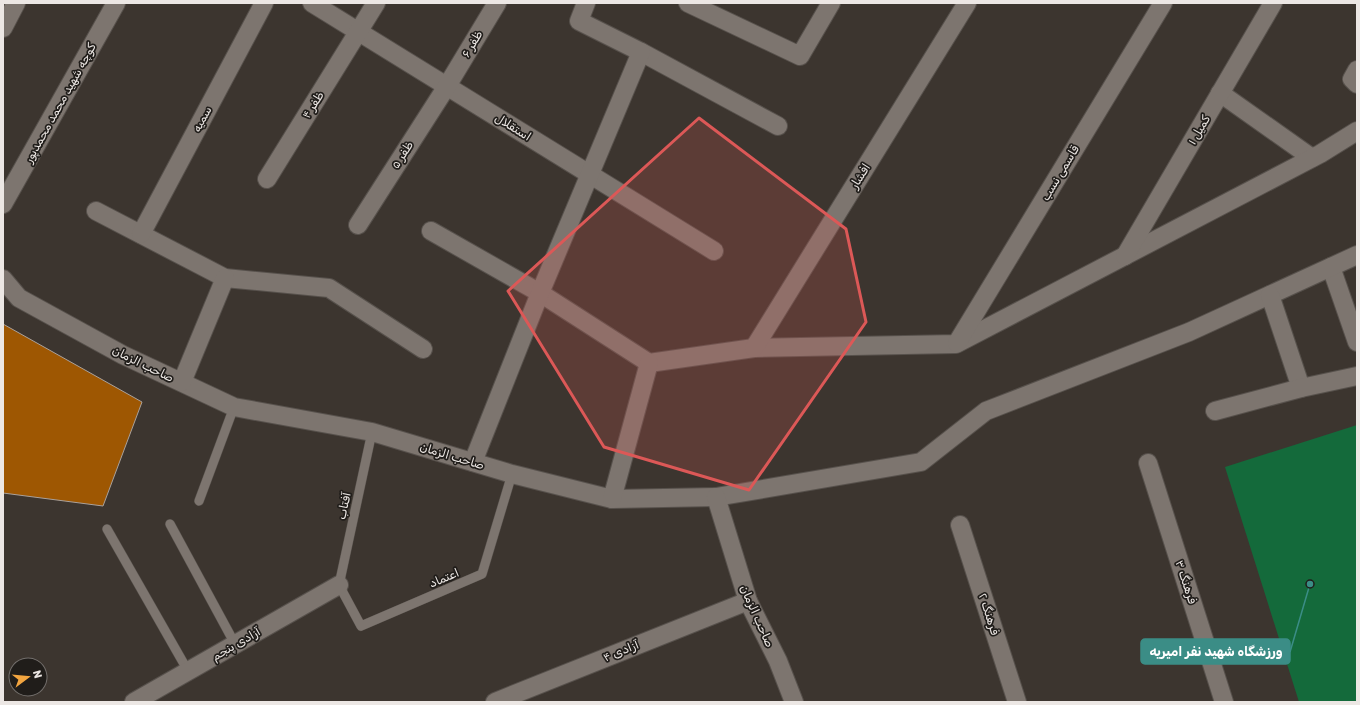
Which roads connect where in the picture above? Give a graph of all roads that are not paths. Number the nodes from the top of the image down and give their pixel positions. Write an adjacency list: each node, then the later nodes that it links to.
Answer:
1 (16, 3): 13 (street)
2 (116, 3): 25 (street, کوچه شهید محمد محمدپور)
3 (264, 3): 29 (street, سمیه)
4 (312, 3): 14 (street, استقلال)
5 (376, 3): 14 (street, ظفر ۴)
6 (497, 3): 18 (street, ظفر ۶)
7 (586, 3): 15 (street)
8 (688, 3): 9 (street)
9 (831, 3)
10 (967, 3): 40 (street, افشار)
11 (1163, 3): 39 (street, قاسمی نسب)
12 (1273, 3): 19 (street, کمیل ۱)
13 (3, 28)
14 (359, 32): 18 (street, استقلال); 24 (street, ظفر ۴)
15 (641, 52): 20 (street); 23 (street)
16 (1357, 70): 17 (street)
17 (1357, 84)
18 (447, 86): 23 (street, استقلال); 27 (street, ظفر ۵)
19 (1220, 93): 22 (street); 32 (street, کمیل ۱)
20 (778, 126)
21 (1357, 131): 22 (street)
22 (1312, 158): 32 (street)
23 (590, 174): 30 (street, استقلال); 36 (street)
24 (268, 179)
25 (3, 204)
26 (96, 211): 29 (street)
27 (358, 225)
28 (431, 231): 36 (street)
29 (141, 234): 34 (street)
30 (714, 251)
31 (1357, 255): 33 (street)
32 (1125, 256): 39 (street)
33 (1331, 267): 37 (street); 38 (street)
34 (225, 278): 41 (street); 44 (street)
35 (3, 279): 44 (street, صاحب الزمان)
36 (540, 294): 42 (street); 49 (street)
37 (1270, 295): 45 (street); 52 (street)
38 (1357, 342)
39 (956, 344): 40 (street)
40 (754, 348): 42 (street)
41 (423, 349)
42 (649, 363): 53 (street)
43 (1357, 376): 45 (street)
44 (182, 382): 46 (street, صاحب الزمان)
45 (1301, 388): 47 (street)
46 (234, 408): 48 (street, صاحب الزمان); 54 (lane)
47 (1215, 411)
48 (372, 432): 49 (street, صاحب الزمان); 58 (lane, آفتاب)
49 (473, 462): 51 (street, صاحب الزمان)
50 (1148, 463): 66 (street, فرهنگ ۳)
51 (512, 474): 53 (street, صاحب الزمان); 58 (lane, اعتماد)
52 (716, 497): 53 (street, صاحب الزمان); 59 (street, صاحب الزمان)
53 (612, 499)
54 (199, 501)
55 (170, 524): 60 (lane)
56 (960, 525): 65 (street, فرهنگ ۲)
57 (107, 529): 61 (lane)
58 (339, 585): 60 (street, آزادی پنجم)
59 (748, 601): 63 (street, آزادی ۴); 64 (street, صاحب الزمان)
60 (235, 644): 61 (street, آزادی پنجم)
61 (188, 671): 62 (street, آزادی پنجم)
62 (134, 702)
63 (495, 702)
64 (794, 702)
65 (1017, 702)
66 (1224, 702)

